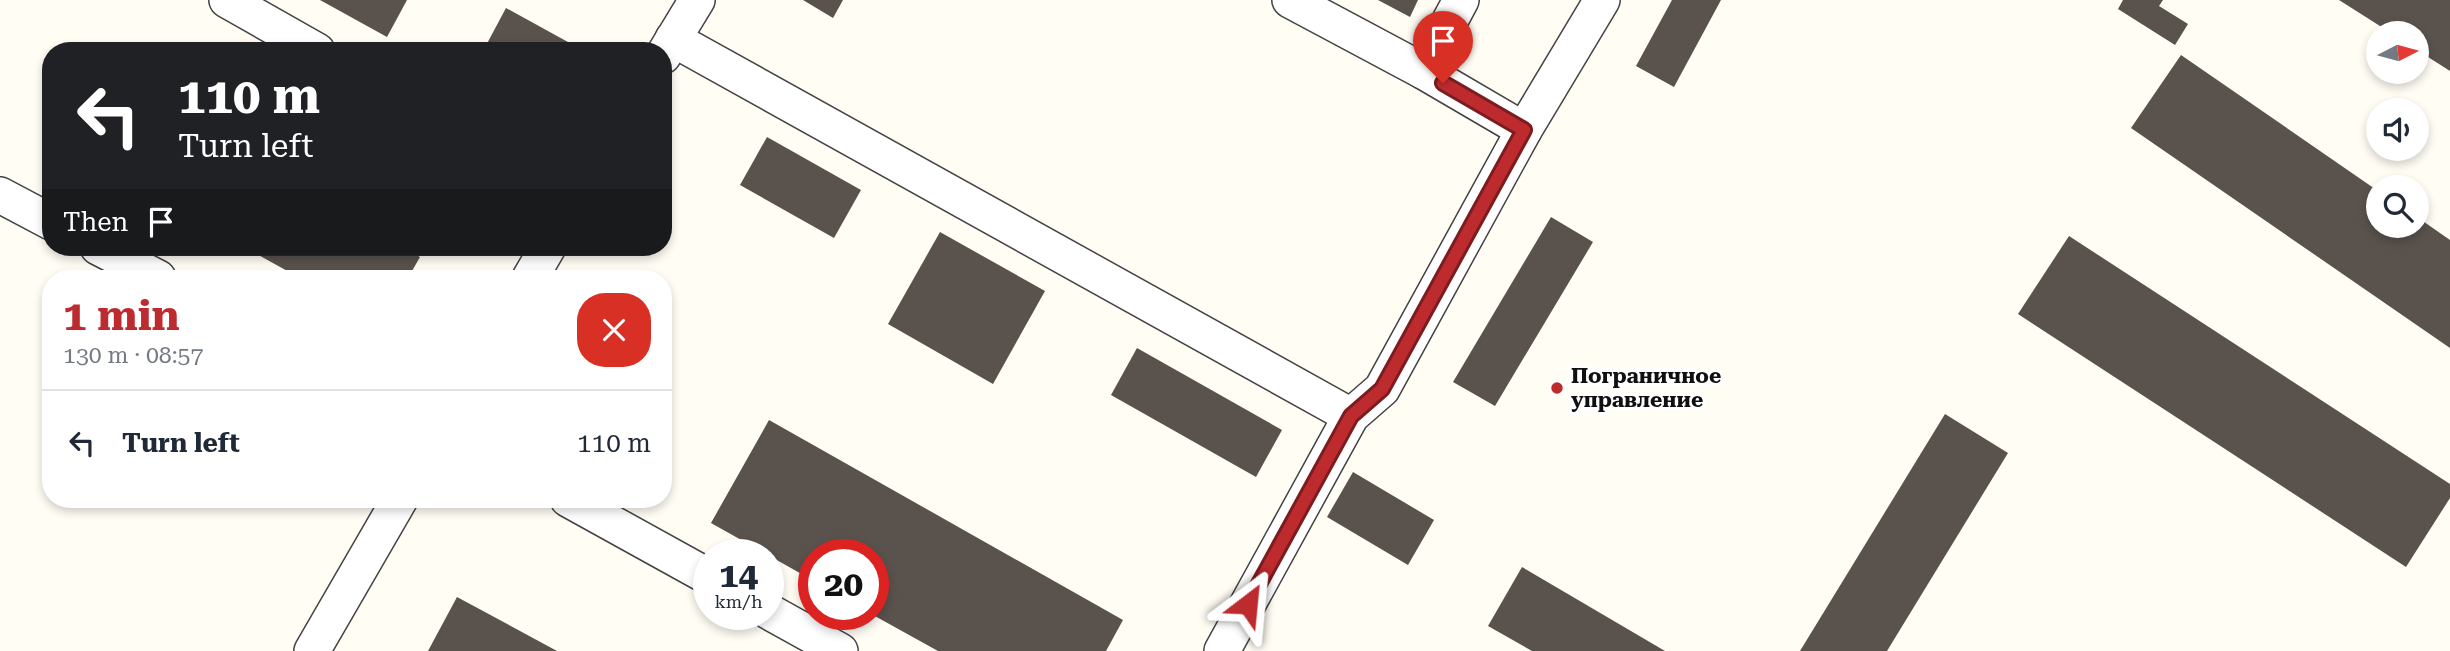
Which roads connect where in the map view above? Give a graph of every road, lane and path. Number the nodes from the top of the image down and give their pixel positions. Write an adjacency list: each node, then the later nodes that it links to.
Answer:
1 (227, 0): 6 (lane)
2 (697, 0): 7 (lane)
3 (1290, 0): 9 (lane)
4 (1461, 0): 9 (lane)
5 (1602, 0): 10 (lane)
6 (301, 42)
7 (672, 42)
8 (672, 50): 15 (lane)
9 (1423, 71): 10 (lane)
10 (1524, 130): 15 (lane)
11 (0, 195): 12 (lane)
12 (42, 217)
13 (115, 256): 14 (lane)
14 (143, 270)
15 (1351, 416): 22 (lane)
16 (395, 508): 20 (lane)
17 (584, 508): 18 (lane)
18 (693, 568)
19 (784, 620): 21 (lane)
20 (312, 651)
21 (840, 651)
22 (1222, 651)

